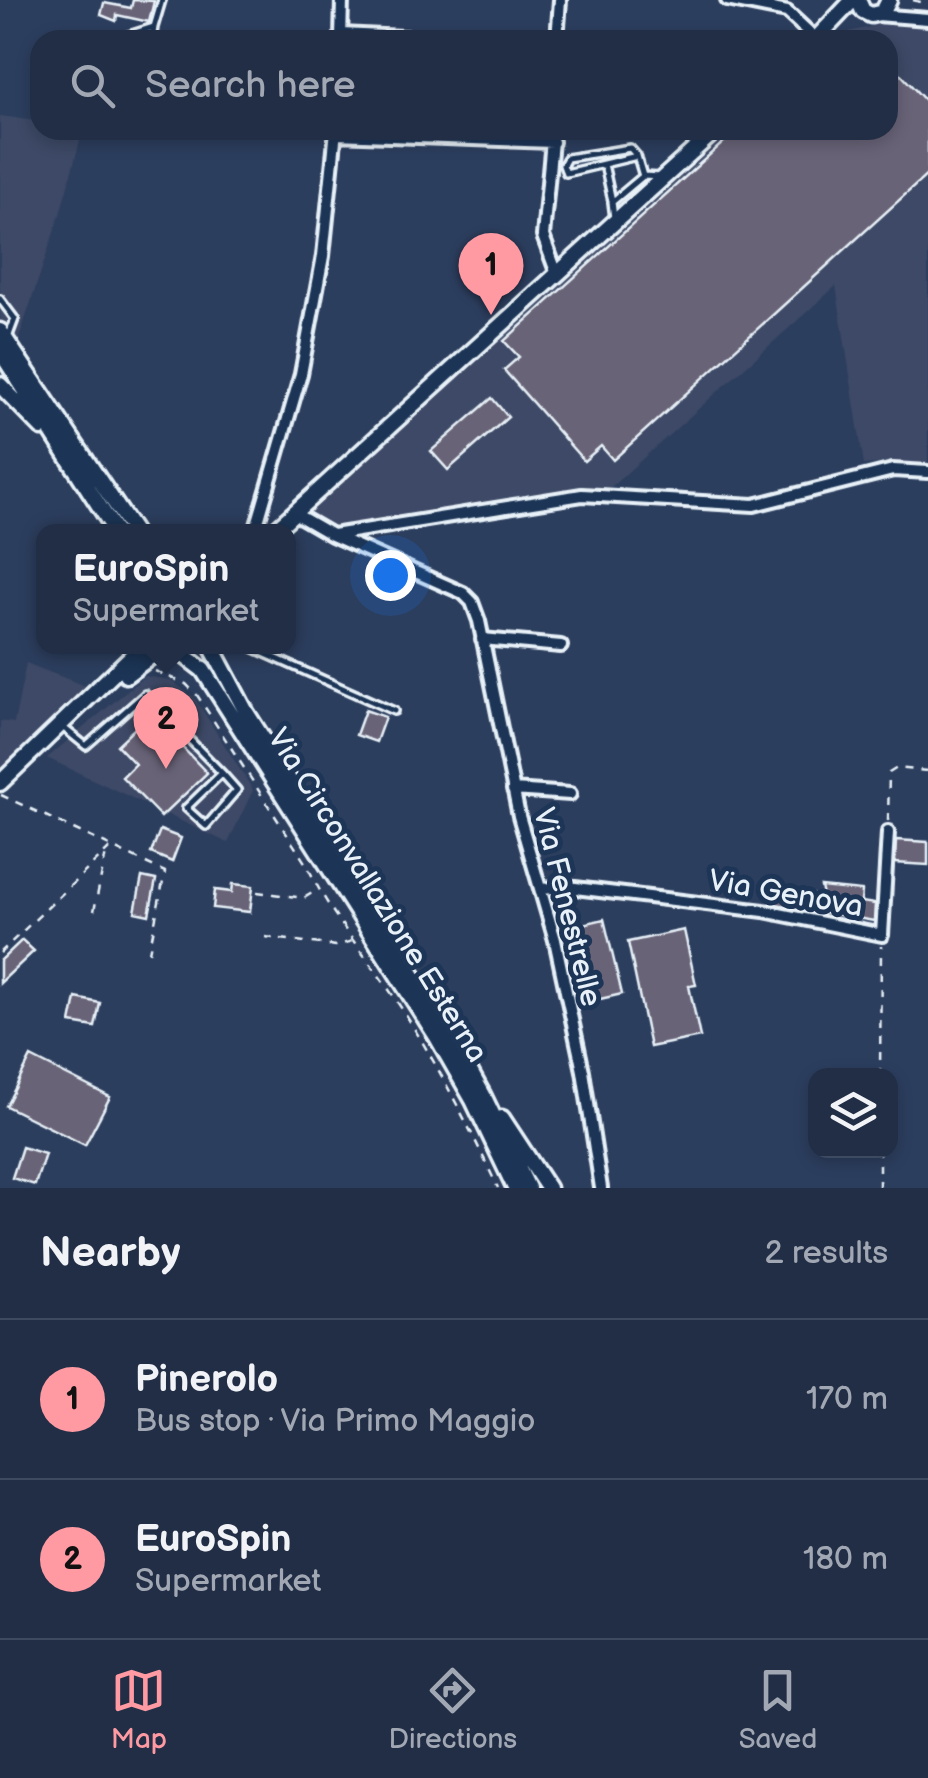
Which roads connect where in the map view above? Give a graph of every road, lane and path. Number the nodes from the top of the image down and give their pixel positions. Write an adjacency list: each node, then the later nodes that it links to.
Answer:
1 (162, 0): 11 (lane)
2 (342, 0): 14 (street)
3 (560, 0): 15 (street)
4 (727, 0): 16 (street)
5 (890, 0): 8 (main road); 9 (street)
6 (913, 0): 7 (path)
7 (928, 4)
8 (863, 7): 9 (street); 17 (main road)
9 (911, 17): 10 (street)
10 (928, 19)
11 (154, 27): 12 (lane); 13 (lane)
12 (145, 30)
13 (154, 30)
14 (341, 30)
15 (558, 30)
16 (811, 30)
17 (828, 30)
18 (335, 140): 36 (street)
19 (553, 140): 27 (street)
20 (705, 140): 24 (main road)
21 (637, 156): 22 (lane); 22 (lane); 23 (lane)
22 (604, 164): 25 (lane)
23 (643, 176): 24 (lane); 25 (lane)
24 (663, 178): 26 (main road)
25 (612, 202): 26 (lane)
26 (614, 222): 27 (main road)
27 (557, 274): 33 (main road)
28 (0, 298): 29 (lane)
29 (2, 341): 31 (main road)
30 (0, 384): 31 (main road)
31 (66, 442): 34 (main road); 35 (main road)
32 (928, 472): 38 (street)
33 (294, 513): 37 (main road); 38 (street, Via Fenestrelle)
34 (112, 524)
35 (128, 524)
36 (257, 524)
37 (282, 524)
38 (332, 535): 39 (street, Via Fenestrelle)
39 (482, 638): 40 (street); 52 (street, Via Fenestrelle)
40 (560, 646)
41 (133, 654): 48 (main road)
42 (157, 654): 46 (main road)
43 (180, 654): 71 (main road, Via Circonvallazione Esterna)
44 (215, 654): 68 (main road, Via Circonvallazione Esterna)
45 (266, 654): 47 (lane)
46 (137, 665): 48 (main road); 58 (path)
47 (394, 711)
48 (59, 732): 50 (lane); 51 (main road)
49 (928, 771): 55 (path)
50 (222, 772): 50 (lane)
51 (0, 783)
52 (513, 790): 53 (street); 59 (street, Via Fenestrelle)
53 (570, 794)
54 (0, 795): 56 (path)
55 (888, 832): 62 (street, Via Genova)
56 (112, 846): 57 (path); 65 (path)
57 (107, 851): 61 (path); 66 (path)
58 (318, 889): 60 (path); 64 (path)
59 (541, 889): 62 (street, Via Genova); 74 (street, Via Fenestrelle)
60 (257, 892)
61 (94, 912)
62 (882, 935): 67 (path)
63 (265, 938): 64 (path)
64 (353, 940): 70 (path)
65 (149, 952)
66 (0, 954)
67 (880, 1068)
68 (484, 1095): 72 (main road, Via Circonvallazione Esterna); 73 (main road)
69 (880, 1158): 75 (path)
70 (498, 1188)
71 (516, 1188)
72 (528, 1188)
73 (548, 1188)
74 (601, 1188)
75 (879, 1188)

